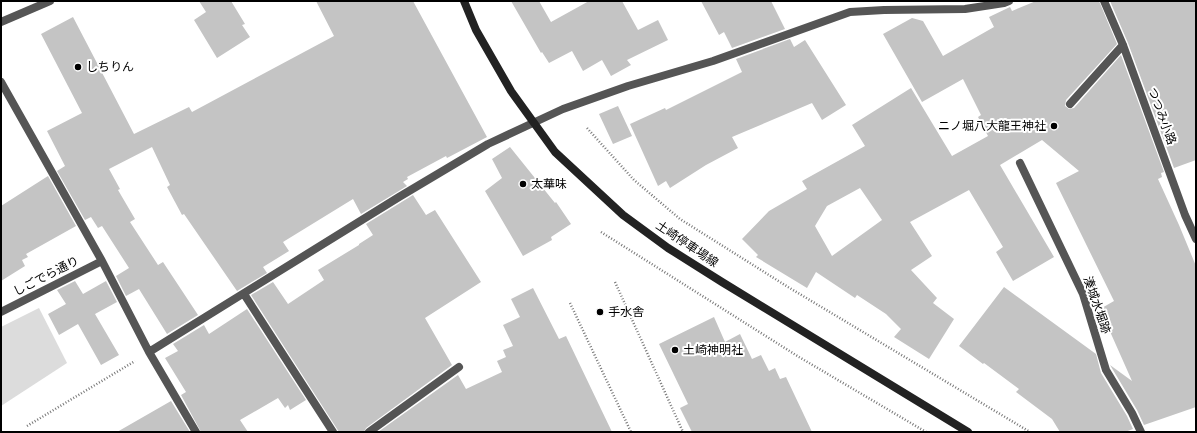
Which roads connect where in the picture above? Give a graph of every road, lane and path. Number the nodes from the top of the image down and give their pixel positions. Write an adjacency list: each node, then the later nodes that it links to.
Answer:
1 (50, 1): 5 (street)
2 (464, 1): 9 (main road, 土崎停車場線)
3 (1009, 1): 9 (street)
4 (1104, 1): 6 (street, つつみ小路)
5 (1, 22)
6 (1123, 45): 8 (street); 13 (street, つつみ小路)
7 (1, 82): 14 (street)
8 (1070, 104)
9 (534, 123): 16 (street); 28 (main road, 土崎停車場線)
10 (587, 128): 29 (path)
11 (1020, 163): 30 (street, 湊城水堀跡)
12 (600, 232): 27 (path)
13 (1196, 239)
14 (102, 261): 18 (street, しごでら通り); 19 (street)
15 (616, 282): 26 (path)
16 (244, 294): 19 (street); 23 (street)
17 (570, 303): 25 (path)
18 (1, 312)
19 (149, 352): 21 (path); 22 (street)
20 (459, 367): 24 (street)
21 (27, 426)
22 (196, 432)
23 (333, 432)
24 (369, 432)
25 (631, 432)
26 (683, 432)
27 (926, 432)
28 (968, 432)
29 (1030, 432)
30 (1141, 432)

